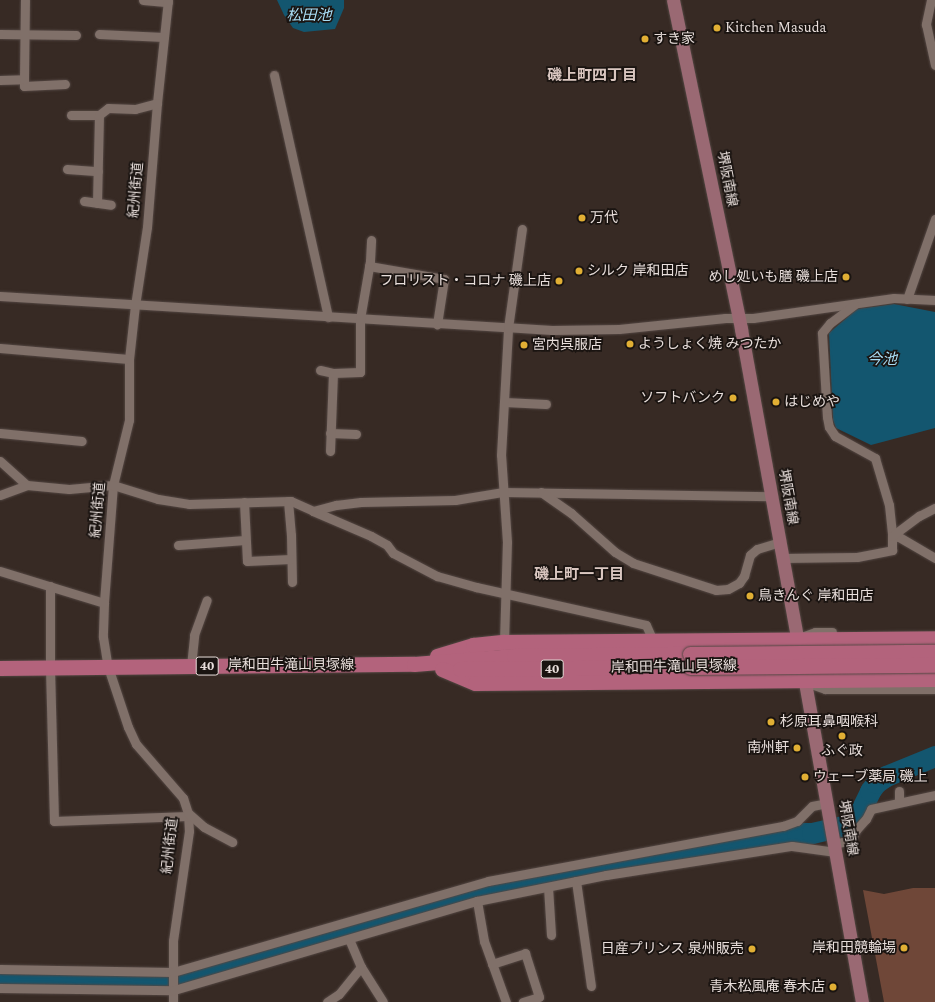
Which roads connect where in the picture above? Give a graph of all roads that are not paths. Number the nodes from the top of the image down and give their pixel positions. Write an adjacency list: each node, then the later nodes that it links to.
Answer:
1 (25, 0): 7 (street)
2 (143, 0): 5 (street)
3 (673, 0): 34 (main road, 堺阪南線)
4 (931, 0): 11 (street)
5 (168, 1): 10 (street, 紀州街道)
6 (0, 34): 7 (street)
7 (24, 34): 9 (street); 13 (street)
8 (99, 34): 10 (street)
9 (76, 35)
10 (164, 37): 16 (street, 紀州街道)
11 (935, 65)
12 (274, 75): 33 (street)
13 (24, 79): 14 (street); 15 (street)
14 (0, 80)
15 (65, 84)
16 (157, 103): 18 (street); 32 (street, 紀州街道)
17 (71, 115): 18 (street)
18 (99, 115): 20 (street)
19 (66, 169): 20 (street)
20 (98, 171): 22 (street)
21 (84, 201): 22 (street)
22 (97, 203): 23 (street)
23 (112, 205)
24 (935, 219): 29 (street)
25 (522, 229): 37 (street)
26 (371, 240): 27 (street)
27 (369, 266): 35 (street); 36 (street)
28 (0, 296): 32 (street)
29 (907, 299): 30 (street); 31 (street)
30 (935, 300)
31 (855, 304): 34 (street); 60 (street)
32 (135, 305): 33 (street); 39 (street, 紀州街道)
33 (328, 317): 35 (street)
34 (738, 318): 37 (street); 55 (main road, 堺阪南線)
35 (360, 319): 36 (street); 41 (street)
36 (437, 324): 37 (street)
37 (508, 328): 42 (street)
38 (0, 348): 39 (street)
39 (129, 359): 51 (street, 紀州街道)
40 (320, 370): 41 (street)
41 (333, 373): 45 (street)
42 (504, 402): 43 (street); 52 (street)
43 (546, 404)
44 (0, 433): 47 (street)
45 (330, 433): 46 (street); 48 (street)
46 (356, 434)
47 (82, 441)
48 (330, 450)
49 (0, 460): 50 (street)
50 (27, 485): 51 (street); 54 (street)
51 (113, 485): 57 (street); 72 (street, 紀州街道)
52 (503, 492): 53 (street); 59 (street); 70 (street)
53 (541, 492): 55 (street); 62 (street)
54 (0, 495)
55 (771, 496): 62 (main road, 堺阪南線)
56 (288, 501): 57 (street); 59 (street); 66 (street)
57 (244, 502): 61 (street)
58 (935, 508): 60 (street)
59 (313, 511): 70 (street)
60 (892, 536): 64 (street); 65 (street)
61 (245, 540): 63 (street); 66 (street)
62 (780, 542): 64 (main road, 堺阪南線)
63 (178, 545)
64 (782, 558): 75 (main road, 堺阪南線)
65 (935, 558)
66 (292, 559): 68 (street)
67 (0, 571): 69 (street)
68 (292, 582)
69 (50, 586): 72 (street); 85 (street)
70 (505, 593): 76 (street); 77 (street)
71 (207, 600): 82 (street)
72 (104, 603): 83 (street, 紀州街道)
73 (935, 632): 75 (street)
74 (935, 638): 75 (main road)
75 (797, 639): 76 (main road); 88 (main road, 堺阪南線)
76 (653, 641): 77 (main road)
77 (504, 642): 80 (main road)
78 (935, 652): 79 (main road, 岸和田牛滝山貝塚線 / 40, bridge)
79 (690, 661): 80 (main road, 岸和田牛滝山貝塚線 / 40); 81 (main road, 岸和田牛滝山貝塚線 / 40, bridge); 86 (main road, 岸和田牛滝山貝塚線 / 40)
80 (414, 664): 82 (main road, 岸和田牛滝山貝塚線 / 40); 86 (main road, 岸和田牛滝山貝塚線 / 40)
81 (935, 665)
82 (191, 666): 83 (main road, 岸和田牛滝山貝塚線 / 40)
83 (108, 667): 85 (main road, 岸和田牛滝山貝塚線 / 40); 94 (street, 紀州街道)
84 (0, 668): 85 (main road, 岸和田牛滝山貝塚線 / 40)
85 (50, 668): 94 (street)
86 (442, 669): 88 (main road)
87 (935, 679): 88 (main road)
88 (805, 681): 89 (street); 93 (main road, 堺阪南線)
89 (935, 689)
90 (899, 791): 92 (street)
91 (935, 795): 92 (street)
92 (900, 802): 96 (street)
93 (828, 805): 96 (main road, 堺阪南線); 97 (street)
94 (188, 814): 95 (street); 107 (street, 紀州街道)
95 (232, 842)
96 (834, 845): 98 (street); 116 (main road, 堺阪南線)
97 (604, 860): 98 (street); 107 (street)
98 (606, 875): 99 (street)
99 (576, 881): 100 (street); 108 (street)
100 (548, 887): 101 (street); 102 (street)
101 (477, 901): 103 (street); 104 (street)
102 (551, 935)
103 (349, 939): 105 (street); 109 (street)
104 (492, 964): 114 (street); 115 (street)
105 (361, 967): 111 (street); 113 (street)
106 (0, 969): 107 (street)
107 (173, 973): 109 (street, 紀州街道)
108 (591, 986)
109 (173, 987): 110 (street); 112 (street, 紀州街道)
110 (0, 988)
111 (379, 1000)
112 (173, 1002)
113 (327, 1002)
114 (506, 1002)
115 (523, 1002)
116 (862, 1002)

